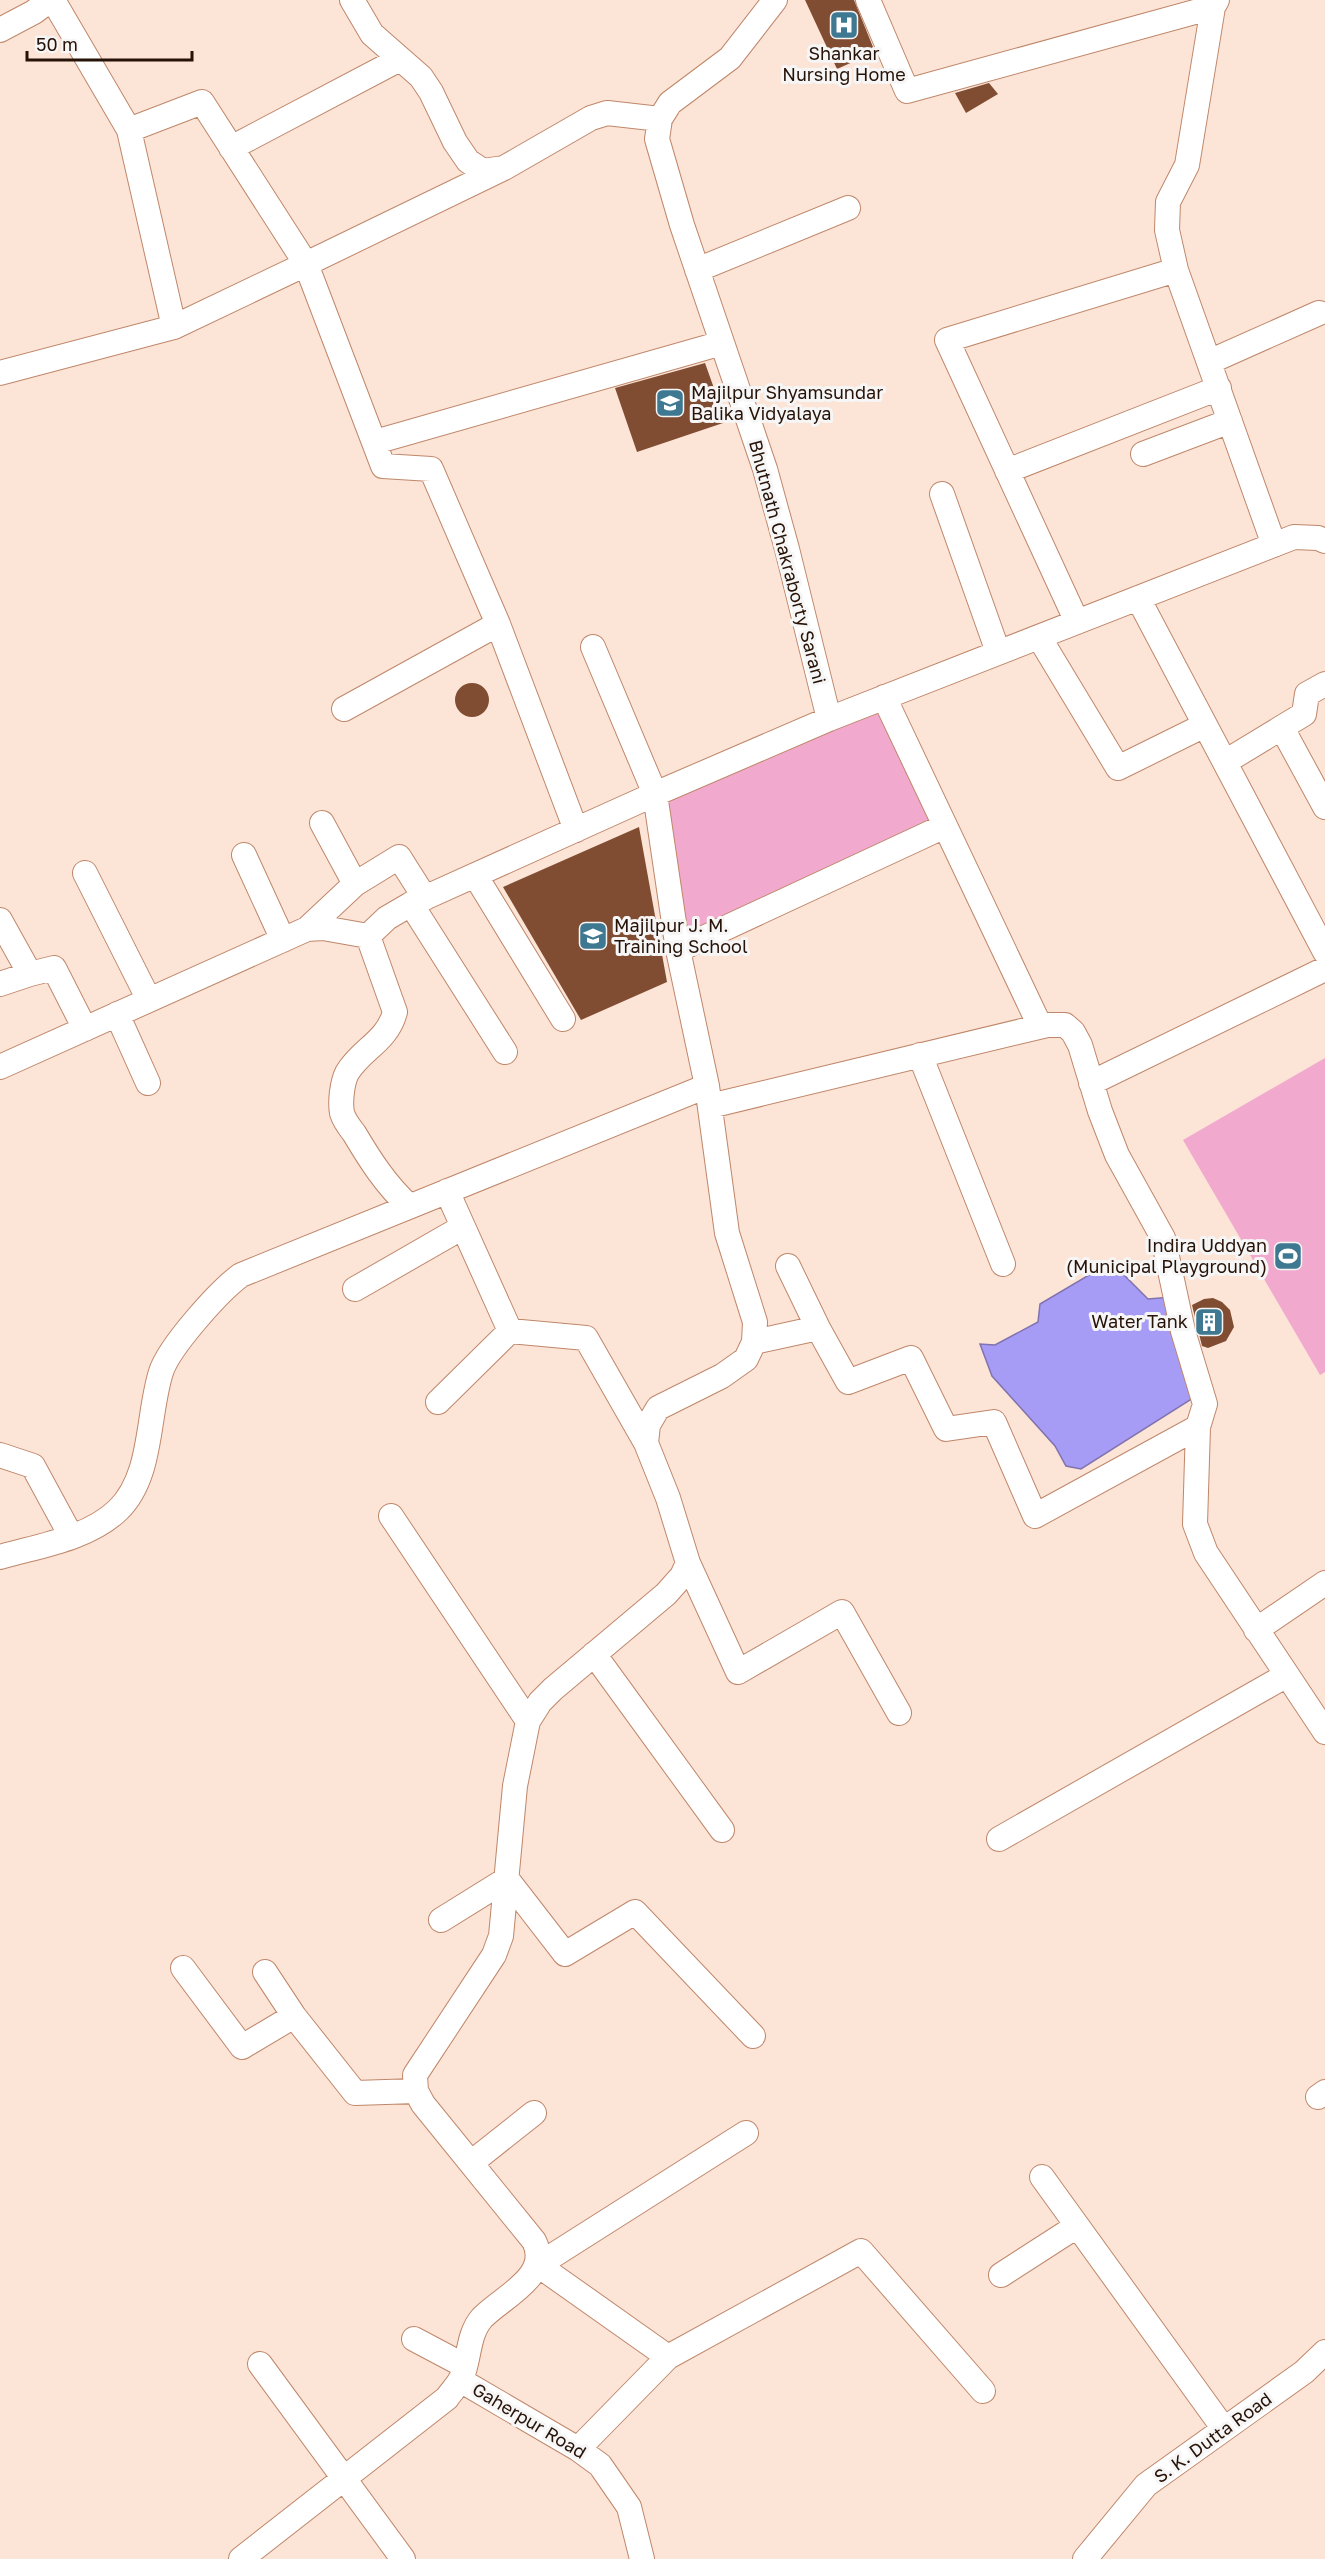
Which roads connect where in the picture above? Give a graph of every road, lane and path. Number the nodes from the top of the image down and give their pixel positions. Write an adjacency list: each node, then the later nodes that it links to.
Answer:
1 (51, 0): 6 (street); 9 (street)
2 (352, 0): 7 (street)
3 (775, 0): 8 (street)
4 (868, 0): 5 (street)
5 (1215, 3): 15 (street)
6 (0, 30)
7 (400, 59): 10 (street); 11 (street)
8 (660, 119): 11 (street); 14 (street, Bhutnath Chakraborty Sarani)
9 (129, 130): 10 (street); 17 (street)
10 (231, 148): 13 (street)
11 (504, 168): 13 (street)
12 (848, 208): 14 (street)
13 (306, 264): 17 (street); 23 (street)
14 (697, 270): 18 (street, Bhutnath Chakraborty Sarani)
15 (1176, 270): 19 (street); 25 (street)
16 (1318, 313): 19 (street)
17 (174, 327): 20 (street)
18 (722, 343): 23 (street); 38 (street, Bhutnath Chakraborty Sarani)
19 (1209, 362): 21 (street)
20 (0, 373)
21 (1219, 388): 22 (street); 25 (street)
22 (1230, 421): 24 (street); 28 (street)
23 (375, 442): 31 (street)
24 (1143, 454)
25 (1007, 471): 30 (street)
26 (942, 494): 34 (street)
27 (1325, 541): 28 (street)
28 (1274, 545): 29 (street)
29 (1138, 598): 30 (street); 39 (street)
30 (1077, 622): 32 (street)
31 (498, 624): 37 (street); 46 (street)
32 (1039, 637): 34 (street); 39 (street)
33 (592, 647): 42 (street)
34 (998, 652): 36 (street)
35 (1325, 684): 40 (street)
36 (884, 697): 38 (street); 45 (street)
37 (344, 710)
38 (829, 719): 42 (street)
39 (1205, 726): 41 (street)
40 (1282, 728): 41 (street); 43 (street)
41 (1225, 762): 57 (street)
42 (655, 794): 46 (street); 56 (street)
43 (1325, 807)
44 (322, 823): 50 (street)
45 (945, 826): 56 (street); 64 (street)
46 (576, 830): 49 (street)
47 (244, 855): 55 (street)
48 (85, 873): 61 (street)
49 (475, 875): 51 (street); 63 (street)
50 (355, 884): 51 (street); 53 (street)
51 (418, 901): 54 (street); 66 (street)
52 (0, 920): 59 (street)
53 (307, 929): 54 (street); 55 (street)
54 (368, 936): 73 (street)
55 (283, 940): 61 (street)
56 (678, 950): 71 (street)
57 (1325, 952)
58 (1325, 969): 70 (street)
59 (30, 974): 60 (street); 65 (street)
60 (0, 984)
61 (148, 1000): 62 (street)
62 (117, 1014): 65 (street); 69 (street)
63 (563, 1019)
64 (1040, 1026): 67 (street); 70 (street)
65 (85, 1029): 68 (street)
66 (505, 1052)
67 (920, 1055): 71 (street); 75 (street)
68 (0, 1067)
69 (148, 1083)
70 (1091, 1083): 82 (street)
71 (708, 1096): 72 (street); 80 (street)
72 (447, 1191): 73 (street); 74 (street)
73 (410, 1206): 86 (street)
74 (463, 1227): 77 (street); 79 (street)
75 (1003, 1264)
76 (788, 1266): 78 (street)
77 (355, 1289)
78 (818, 1328): 80 (street); 82 (street)
79 (510, 1331): 81 (street); 83 (street)
80 (754, 1342): 83 (street)
81 (438, 1402)
82 (1198, 1427): 90 (street)
83 (646, 1443): 88 (street)
84 (0, 1455): 86 (street)
85 (391, 1516): 94 (street)
86 (71, 1536): 87 (street)
87 (0, 1557)
88 (688, 1563): 91 (street); 93 (street)
89 (1325, 1583): 90 (street)
90 (1256, 1630): 92 (street)
91 (594, 1654): 94 (street); 96 (street)
92 (1287, 1675): 95 (street); 97 (street)
93 (899, 1713)
94 (528, 1721): 98 (street)
95 (1325, 1732)
96 (722, 1830)
97 (999, 1839)
98 (507, 1879): 99 (street); 103 (street); 104 (street)
99 (441, 1920)
100 (183, 1968): 102 (street)
101 (264, 1972): 102 (street)
102 (294, 2016): 104 (street)
103 (753, 2036)
104 (416, 2091): 107 (street)
105 (534, 2113): 107 (street)
106 (746, 2133): 110 (street)
107 (471, 2163): 110 (street)
108 (1042, 2177): 109 (street)
109 (1077, 2226): 111 (street); 118 (street)
110 (538, 2265): 114 (street); 116 (street)
111 (1001, 2275)
112 (414, 2339): 116 (street, Gaherpur Road)
113 (1325, 2352): 118 (street, S. K. Dutta Road)
114 (668, 2357): 117 (street); 119 (street)
115 (260, 2364): 120 (street)
116 (463, 2373): 119 (street, Gaherpur Road); 120 (street)
117 (983, 2391)
118 (1224, 2428): 124 (street, S. K. Dutta Road)
119 (578, 2449): 123 (street, Gaherpur Road)
120 (345, 2478): 121 (street); 122 (street)
121 (241, 2559)
122 (403, 2559)
123 (642, 2559)
124 (1085, 2559)

